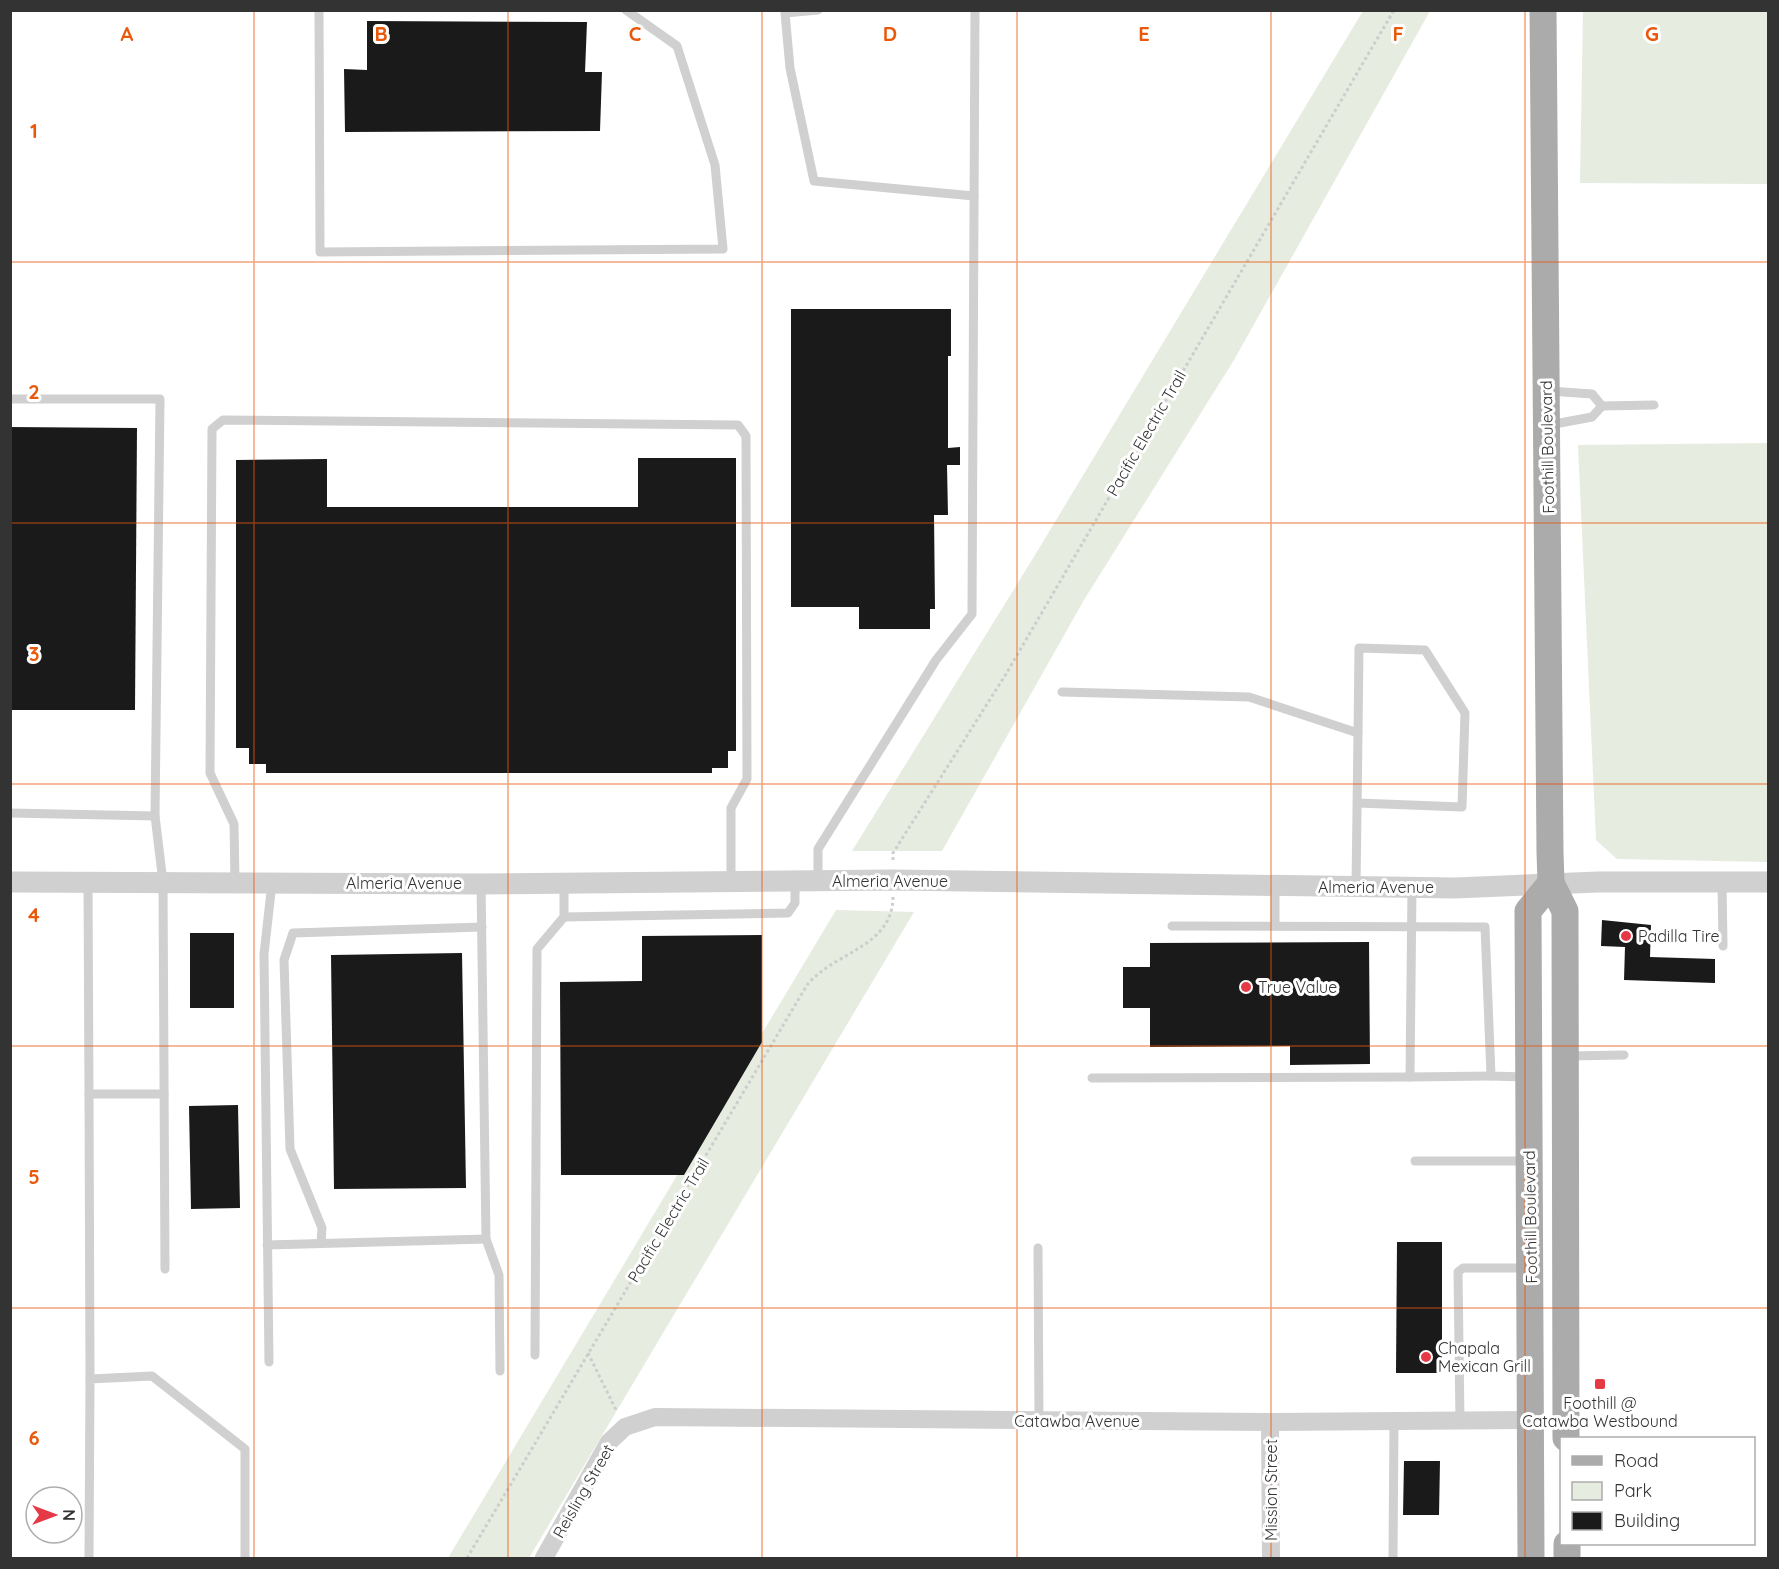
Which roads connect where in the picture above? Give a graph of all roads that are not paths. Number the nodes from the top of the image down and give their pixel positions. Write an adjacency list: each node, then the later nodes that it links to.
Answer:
1 (319, 10): 2 (lane)
2 (626, 10)
3 (818, 10): 6 (lane)
4 (975, 10): 6 (lane)
5 (1543, 10): 7 (main road, Foothill Boulevard)
6 (974, 196): 17 (lane)
7 (1546, 391): 10 (lane); 11 (main road, Foothill Boulevard)
8 (10, 399): 16 (lane)
9 (1654, 405): 10 (lane)
10 (1602, 406): 11 (lane)
11 (1546, 425): 29 (main road, Foothill Boulevard)
12 (1062, 692): 13 (lane)
13 (1358, 733): 14 (lane); 14 (lane)
14 (1358, 804): 31 (lane)
15 (10, 813): 16 (lane)
16 (155, 816): 20 (lane)
17 (818, 881): 22 (street, Almeria Avenue); 30 (street, Almeria Avenue)
18 (10, 882): 19 (street, Almeria Avenue)
19 (88, 882): 20 (street, Almeria Avenue); 45 (lane)
20 (163, 882): 25 (street, Almeria Avenue); 46 (lane)
21 (731, 882): 22 (street, Almeria Avenue); 25 (lane); 28 (street, Almeria Avenue)
22 (795, 882): 33 (lane)
23 (1722, 882): 24 (street, Almeria Avenue); 29 (street, Almeria Avenue); 38 (lane)
24 (1768, 882)
25 (235, 883): 26 (street, Almeria Avenue)
26 (272, 883): 27 (street, Almeria Avenue); 51 (lane)
27 (481, 884): 28 (street, Almeria Avenue); 37 (lane)
28 (564, 884): 33 (lane)
29 (1551, 884): 32 (street, Almeria Avenue); 40 (main road, Foothill Boulevard); 43 (main road, Foothill Boulevard)
30 (1275, 887): 31 (street, Almeria Avenue); 34 (lane)
31 (1356, 887): 32 (street, Almeria Avenue)
32 (1412, 888): 35 (lane)
33 (564, 916): 55 (lane)
34 (1275, 925): 35 (lane); 36 (lane)
35 (1412, 925): 41 (lane); 42 (lane)
36 (1172, 926)
37 (482, 927): 49 (lane); 50 (lane)
38 (1723, 946)
39 (1624, 1055): 40 (lane)
40 (1566, 1056): 65 (main road, Foothill Boulevard)
41 (1491, 1076): 42 (lane); 43 (lane)
42 (1410, 1077): 44 (lane)
43 (1528, 1077): 48 (main road, Foothill Boulevard)
44 (1092, 1078)
45 (88, 1094): 46 (lane); 58 (lane)
46 (164, 1094): 54 (lane)
47 (1415, 1161): 48 (lane)
48 (1529, 1161): 53 (main road, Foothill Boulevard)
49 (486, 1239): 50 (lane); 57 (lane)
50 (321, 1244): 51 (lane)
51 (267, 1245): 56 (lane)
52 (1038, 1248): 59 (lane)
53 (1531, 1268): 60 (main road, Foothill Boulevard); 62 (lane)
54 (165, 1269)
55 (535, 1355)
56 (269, 1362)
57 (500, 1371)
58 (90, 1379): 66 (lane); 67 (lane)
59 (1039, 1420): 63 (street, Catawba Avenue); 64 (street, Catawba Avenue)
60 (1531, 1420): 62 (street, Catawba Avenue); 71 (main road, Foothill Boulevard)
61 (1394, 1421): 62 (street, Catawba Avenue); 63 (street, Catawba Avenue); 70 (lane)
62 (1460, 1421)
63 (1270, 1422): 69 (street, Mission Street)
64 (625, 1427): 68 (street, Reisling Street)
65 (1566, 1437)
66 (89, 1558)
67 (245, 1558)
68 (544, 1558)
69 (1271, 1558)
70 (1393, 1558)
71 (1531, 1558)

